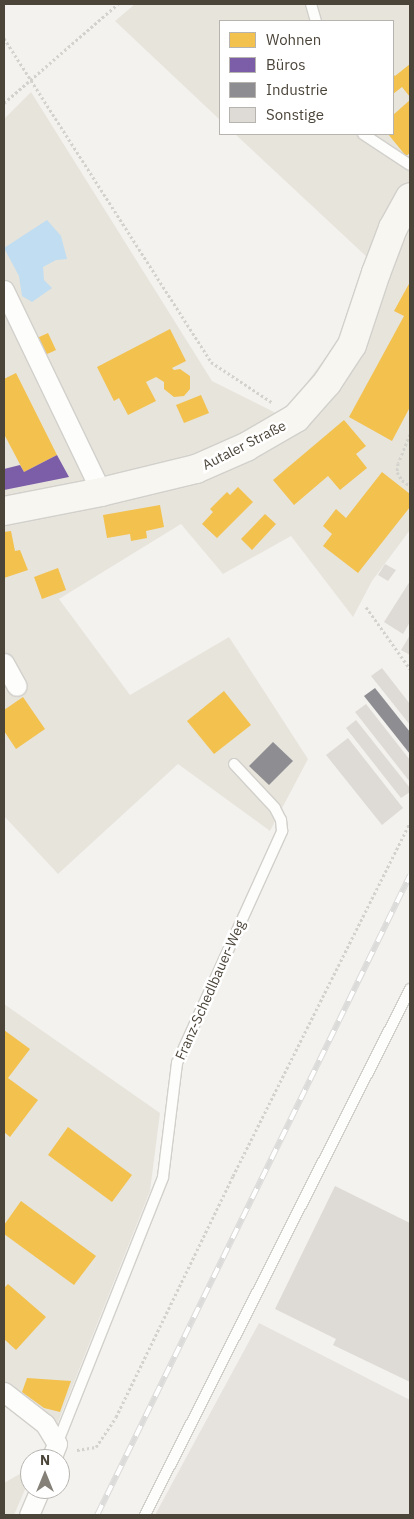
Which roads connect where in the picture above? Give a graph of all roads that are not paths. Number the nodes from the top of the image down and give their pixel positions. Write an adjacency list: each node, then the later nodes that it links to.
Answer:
1 (311, 4): 2 (lane)
2 (316, 20)
3 (365, 135): 4 (lane)
4 (410, 165)
5 (410, 197): 7 (main road, Autaler Straße)
6 (4, 290): 7 (street)
7 (100, 492): 8 (main road, Autaler Straße)
8 (4, 511)
9 (4, 663): 10 (street)
10 (17, 686)
11 (234, 764): 15 (lane, Franz-Schedlbauer-Weg)
12 (410, 989): 18 (lane)
13 (4, 1392): 14 (street)
14 (53, 1449)
15 (55, 1449)
16 (36, 1499): 17 (street)
17 (30, 1515)
18 (145, 1515)

